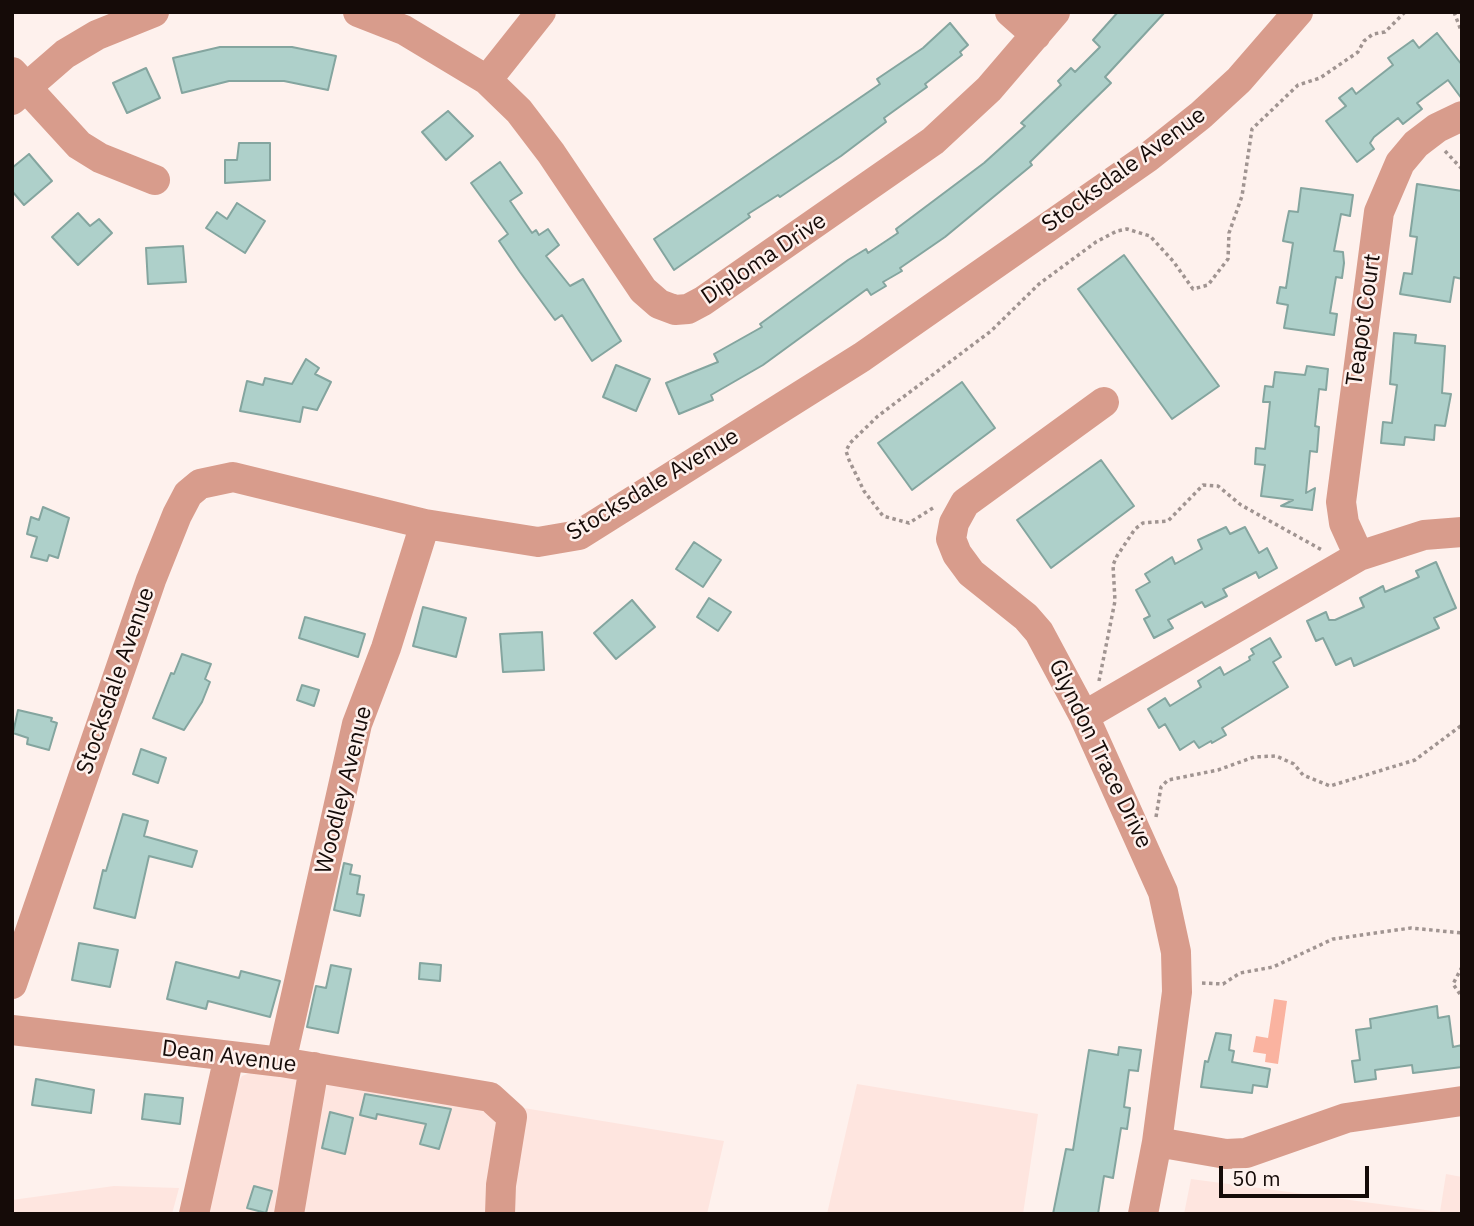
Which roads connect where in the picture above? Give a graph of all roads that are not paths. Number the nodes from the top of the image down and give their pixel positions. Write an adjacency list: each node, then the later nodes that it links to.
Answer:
1 (154, 12): 9 (street)
2 (358, 12): 8 (street, Diploma Drive)
3 (541, 12): 8 (street)
4 (1010, 12): 7 (street)
5 (1055, 12): 7 (street, Diploma Drive)
6 (1298, 12): 13 (street, Stocksdale Avenue)
7 (1036, 35): 8 (street, Diploma Drive)
8 (487, 80)
9 (16, 87): 11 (street)
10 (1462, 116): 15 (street, Teapot Court)
11 (155, 180)
12 (1104, 402): 16 (street, Glyndon Trace Drive)
13 (425, 524): 17 (street, Stocksdale Avenue); 20 (street, Woodley Avenue)
14 (1462, 531): 15 (street)
15 (1351, 561): 16 (street)
16 (1096, 709): 23 (street, Glyndon Trace Drive)
17 (12, 984)
18 (12, 1030): 19 (street, Dean Avenue)
19 (229, 1056): 20 (street, Dean Avenue); 24 (street)
20 (281, 1062): 21 (street, Dean Avenue)
21 (314, 1068): 25 (street); 26 (street, Dean Avenue)
22 (1462, 1101): 23 (street)
23 (1157, 1142): 27 (street, Glyndon Trace Drive)
24 (194, 1214)
25 (289, 1214)
26 (500, 1214)
27 (1143, 1214)

